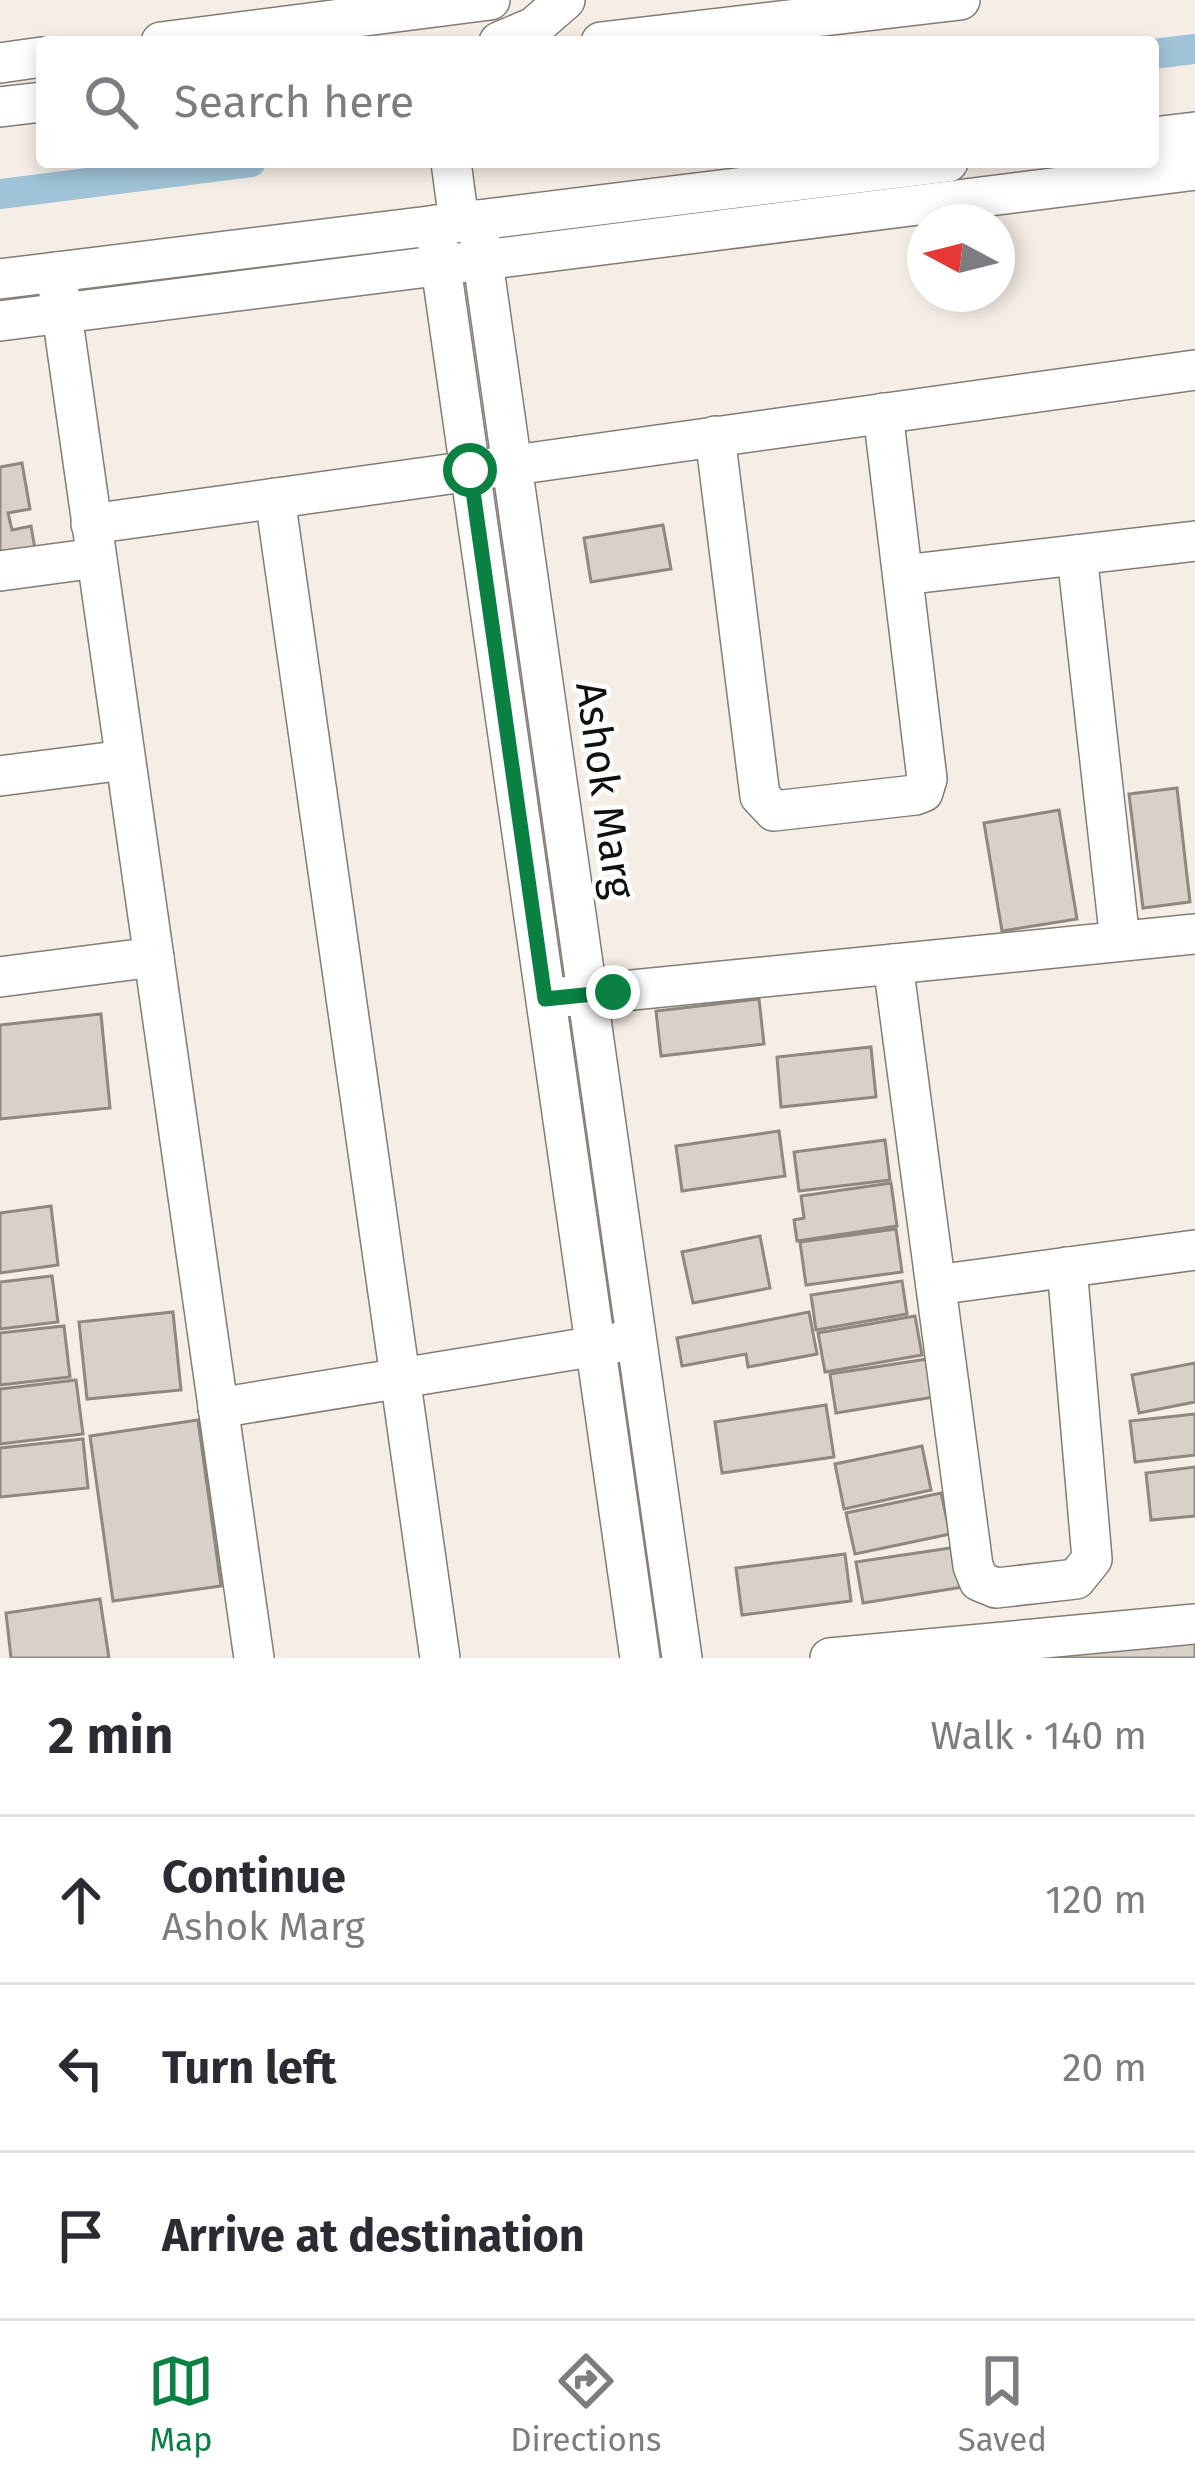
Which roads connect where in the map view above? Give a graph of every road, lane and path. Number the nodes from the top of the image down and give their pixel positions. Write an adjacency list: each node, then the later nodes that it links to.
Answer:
1 (491, 0): 4 (street); 6 (street)
2 (565, 0): 7 (street)
3 (939, 1): 8 (street)
4 (413, 18): 5 (street)
5 (179, 31)
6 (509, 36)
7 (518, 36)
8 (650, 36)
9 (36, 58): 10 (street)
10 (0, 63)
11 (36, 103): 12 (street)
12 (0, 107)
13 (1195, 132): 14 (street)
14 (1159, 136)
15 (876, 168): 17 (street)
16 (1195, 170): 18 (street)
17 (455, 203): 18 (street, Ashok Marg); 19 (street); 20 (street)
18 (483, 260): 19 (street); 27 (street, Ashok Marg)
19 (440, 265): 22 (street); 28 (street)
20 (56, 272): 21 (street); 22 (street)
21 (0, 279)
22 (61, 313): 23 (street); 30 (street)
23 (0, 321)
24 (1195, 370): 25 (street)
25 (884, 413): 26 (street); 34 (street)
26 (715, 436): 27 (street); 34 (street)
27 (512, 464): 28 (street); 42 (street, Ashok Marg)
28 (470, 470): 29 (street); 43 (street)
29 (275, 498): 30 (street); 49 (street)
30 (94, 541): 33 (street); 35 (street)
31 (1195, 541): 32 (street)
32 (1077, 555): 34 (street); 38 (street)
33 (0, 571)
34 (903, 575)
35 (125, 760): 36 (street); 39 (street)
36 (0, 776)
37 (1195, 934): 38 (street)
38 (1120, 941): 40 (street)
39 (154, 956): 41 (street); 50 (street)
40 (893, 964): 42 (street); 46 (street)
41 (0, 976)
42 (586, 995): 43 (street); 47 (street, Ashok Marg)
43 (545, 999): 48 (street)
44 (1195, 1250): 45 (street)
45 (1067, 1267): 46 (street); 46 (street)
46 (936, 1285)
47 (634, 1341): 48 (street); 55 (street, Ashok Marg)
48 (595, 1344): 49 (street); 54 (street)
49 (400, 1377): 50 (street); 53 (street)
50 (218, 1408): 52 (street)
51 (1195, 1624): 56 (street)
52 (254, 1658)
53 (440, 1658)
54 (640, 1658)
55 (682, 1658)
56 (830, 1658)

